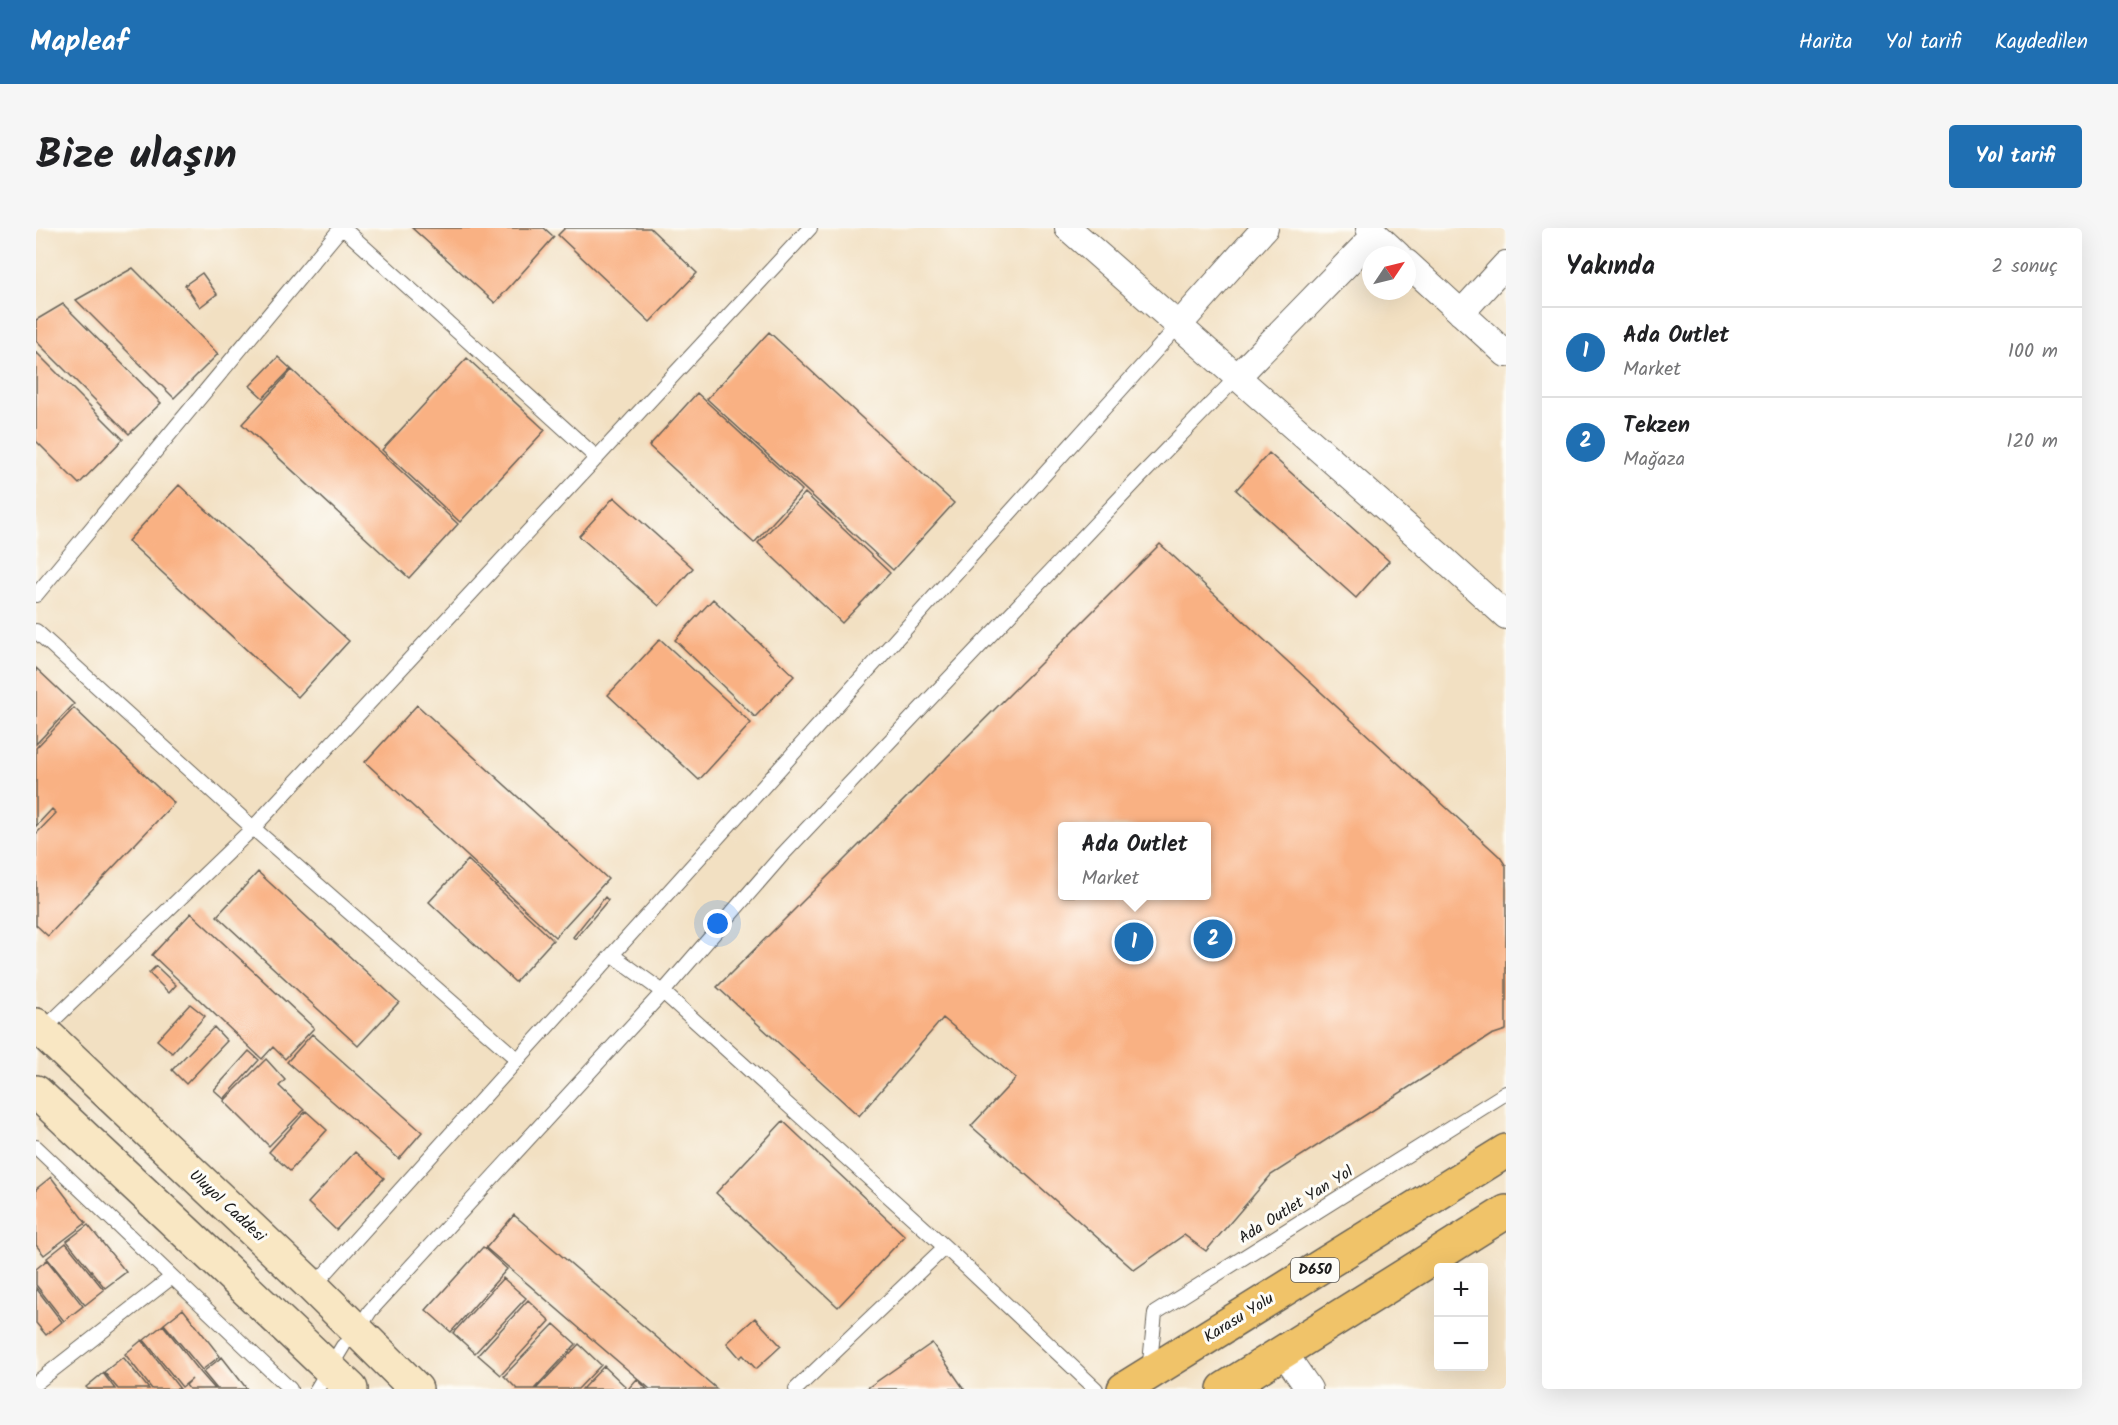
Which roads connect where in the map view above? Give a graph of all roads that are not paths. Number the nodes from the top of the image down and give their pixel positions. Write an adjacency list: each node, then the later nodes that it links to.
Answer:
1 (342, 228): 13 (lane); 14 (lane)
2 (810, 228): 13 (lane)
3 (1068, 228): 10 (street)
4 (1264, 228): 10 (street)
5 (1372, 231): 6 (street); 12 (street)
6 (1388, 246)
7 (1506, 264): 9 (street)
8 (1416, 271): 9 (street)
9 (1461, 313): 11 (street)
10 (1178, 326): 12 (street); 18 (lane)
11 (1506, 354)
12 (1237, 377): 15 (street); 19 (lane)
13 (597, 458): 17 (lane)
14 (36, 595)
15 (1506, 616)
16 (36, 631): 17 (lane)
17 (253, 828): 20 (lane); 21 (lane)
18 (612, 955): 19 (lane); 21 (lane)
19 (663, 992): 29 (lane); 35 (lane)
20 (38, 1030): 32 (main road, Uluyol Caddesi)
21 (518, 1060): 32 (lane)
22 (36, 1092): 35 (main road, Uluyol Caddesi)
23 (1506, 1093): 36 (lane, Ada Outlet Yan Yol)
24 (1506, 1132): 31 (highway)
25 (36, 1148): 30 (lane)
26 (1506, 1151): 31 (highway, Karasu Yolu / D650)
27 (1506, 1212): 33 (highway)
28 (1506, 1232): 33 (highway)
29 (945, 1247): 40 (lane); 41 (lane)
30 (172, 1277): 37 (lane); 38 (lane)
31 (1302, 1278): 36 (highway, Karasu Yolu / D650)
32 (313, 1287): 35 (main road, Uluyol Caddesi)
33 (1343, 1314): 34 (highway)
34 (1284, 1353): 42 (highway); 43 (street)
35 (339, 1365): 39 (main road, Uluyol Caddesi)
36 (1136, 1381)
37 (36, 1383)
38 (290, 1389)
39 (416, 1389)
40 (796, 1389)
41 (1096, 1389)
42 (1224, 1389)
43 (1309, 1389)

